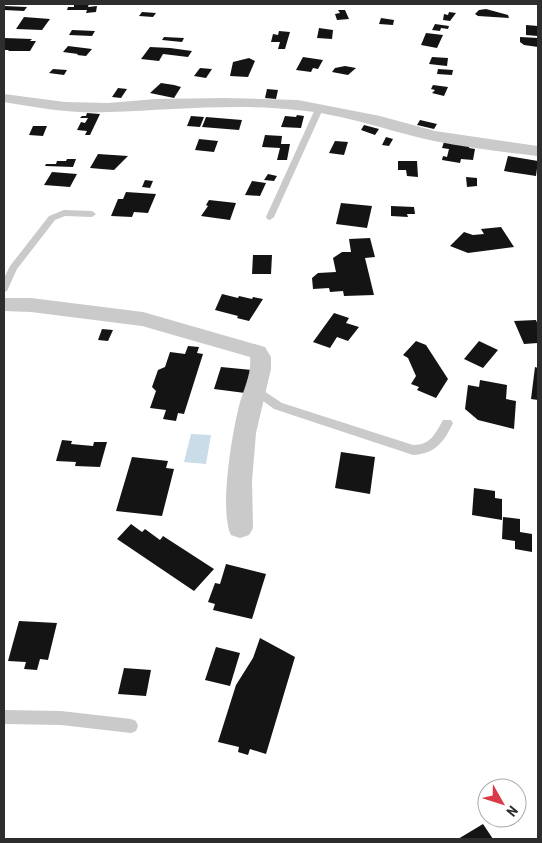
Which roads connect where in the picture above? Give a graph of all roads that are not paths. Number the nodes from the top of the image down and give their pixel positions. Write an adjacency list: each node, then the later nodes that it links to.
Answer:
1 (4, 98): 2 (street)
2 (319, 109): 3 (street); 5 (lane)
3 (538, 151)
4 (92, 214): 6 (lane)
5 (270, 217)
6 (4, 289)
7 (4, 304): 8 (street)
8 (255, 388): 9 (lane); 10 (street)
9 (447, 424)
10 (240, 528)
11 (4, 717): 12 (lane)
12 (130, 726)

